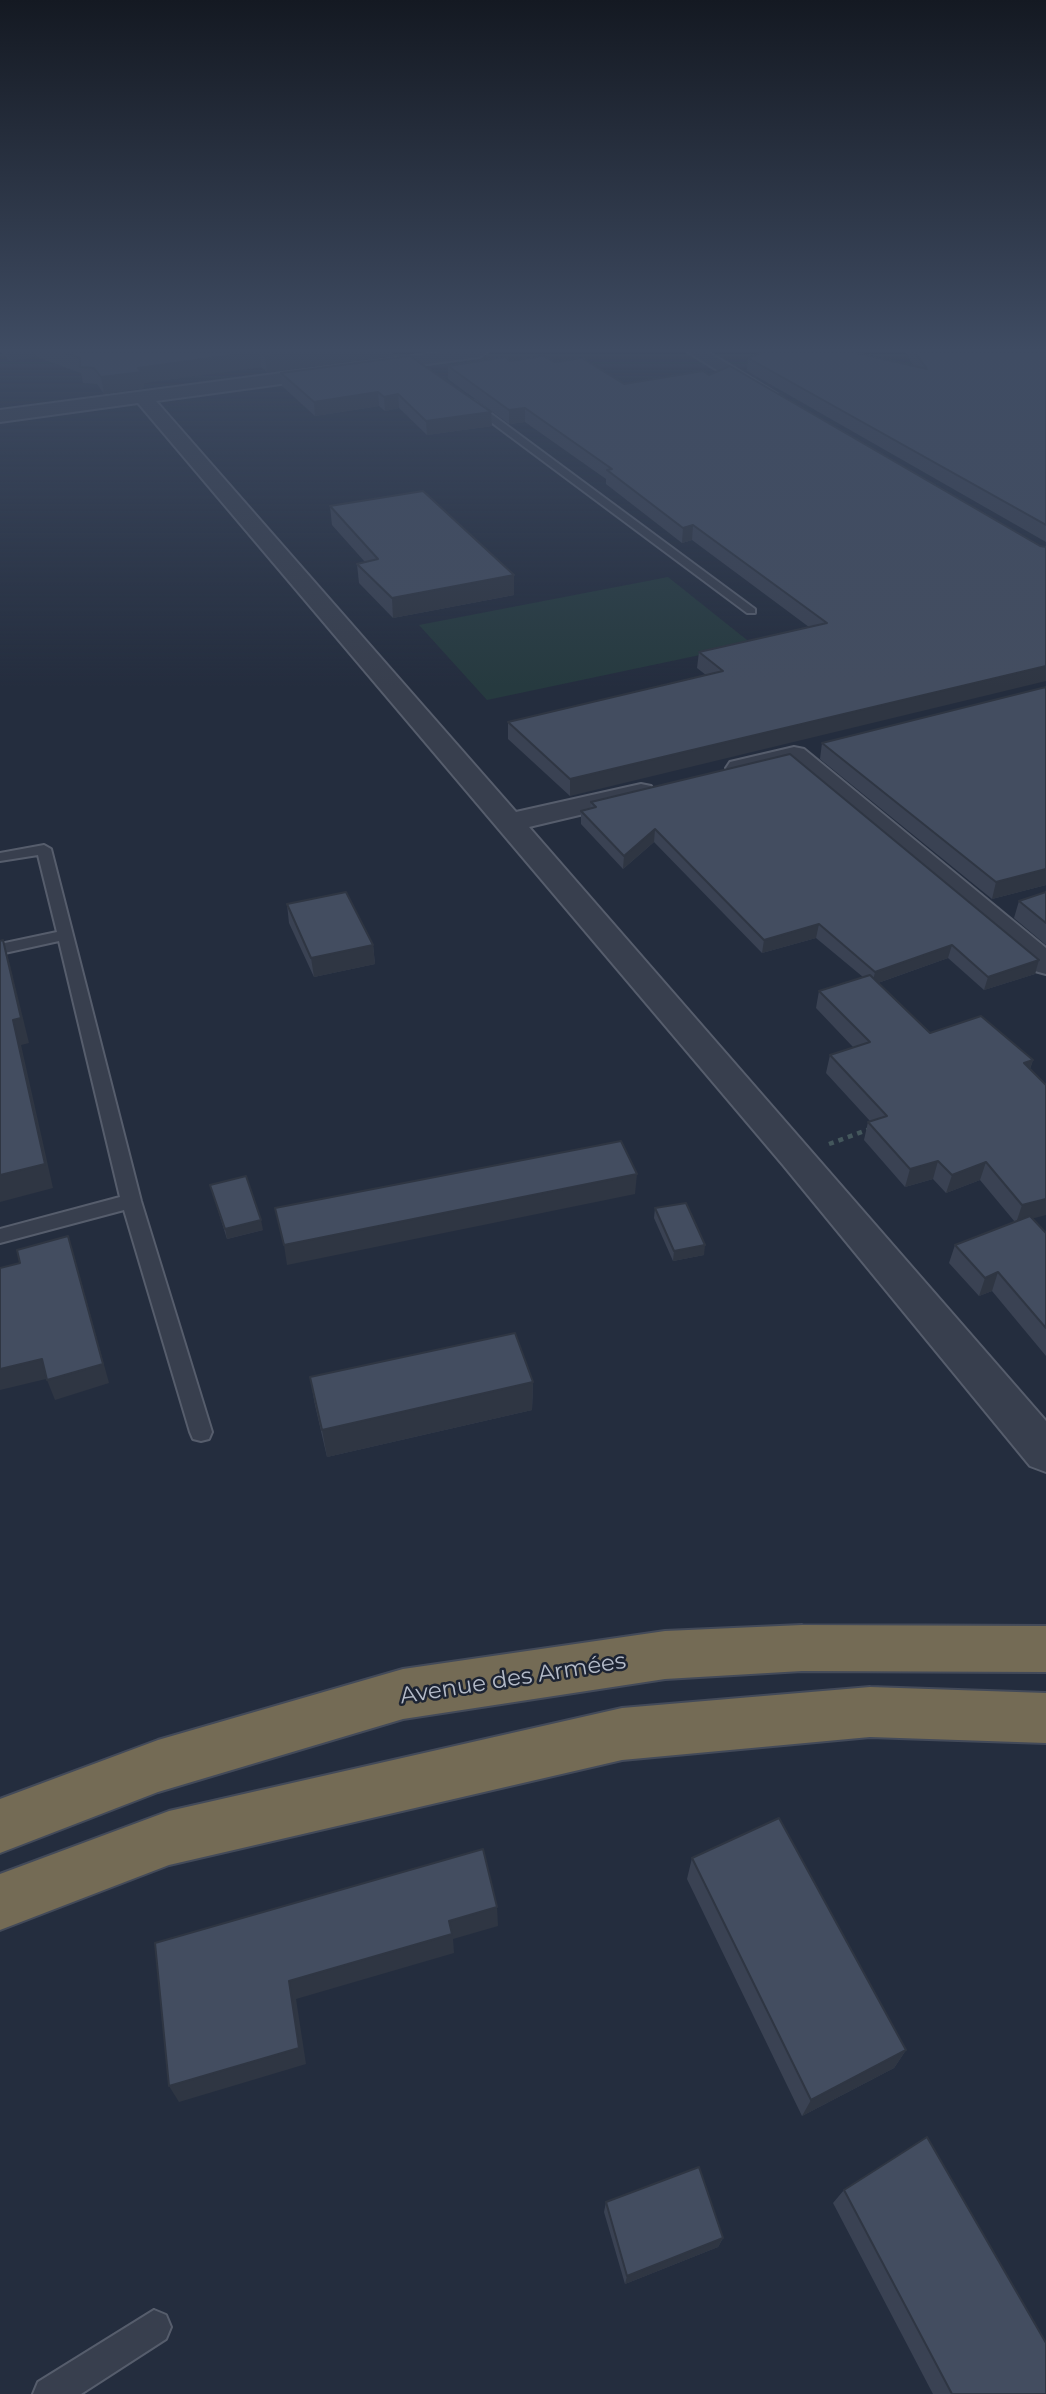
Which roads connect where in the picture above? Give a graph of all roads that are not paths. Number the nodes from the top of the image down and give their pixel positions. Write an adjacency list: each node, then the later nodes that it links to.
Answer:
1 (200, 464): 6 (street)
2 (553, 464): 3 (lane)
3 (751, 611)
4 (716, 774): 9 (street)
5 (664, 786): 6 (street)
6 (508, 823): 16 (street)
7 (0, 857): 10 (lane)
8 (1022, 903): 9 (street)
9 (985, 914): 12 (street)
10 (66, 936): 11 (lane); 13 (lane)
11 (0, 948)
12 (1046, 964)
13 (131, 1201): 14 (lane); 15 (lane)
14 (0, 1236)
15 (201, 1432)
16 (1046, 1453)
17 (1046, 1649): 19 (highway, Avenue des Armées)
18 (1046, 1718): 20 (highway)
19 (0, 1826)
20 (0, 1902)
21 (154, 2327): 22 (lane)
22 (50, 2394)

